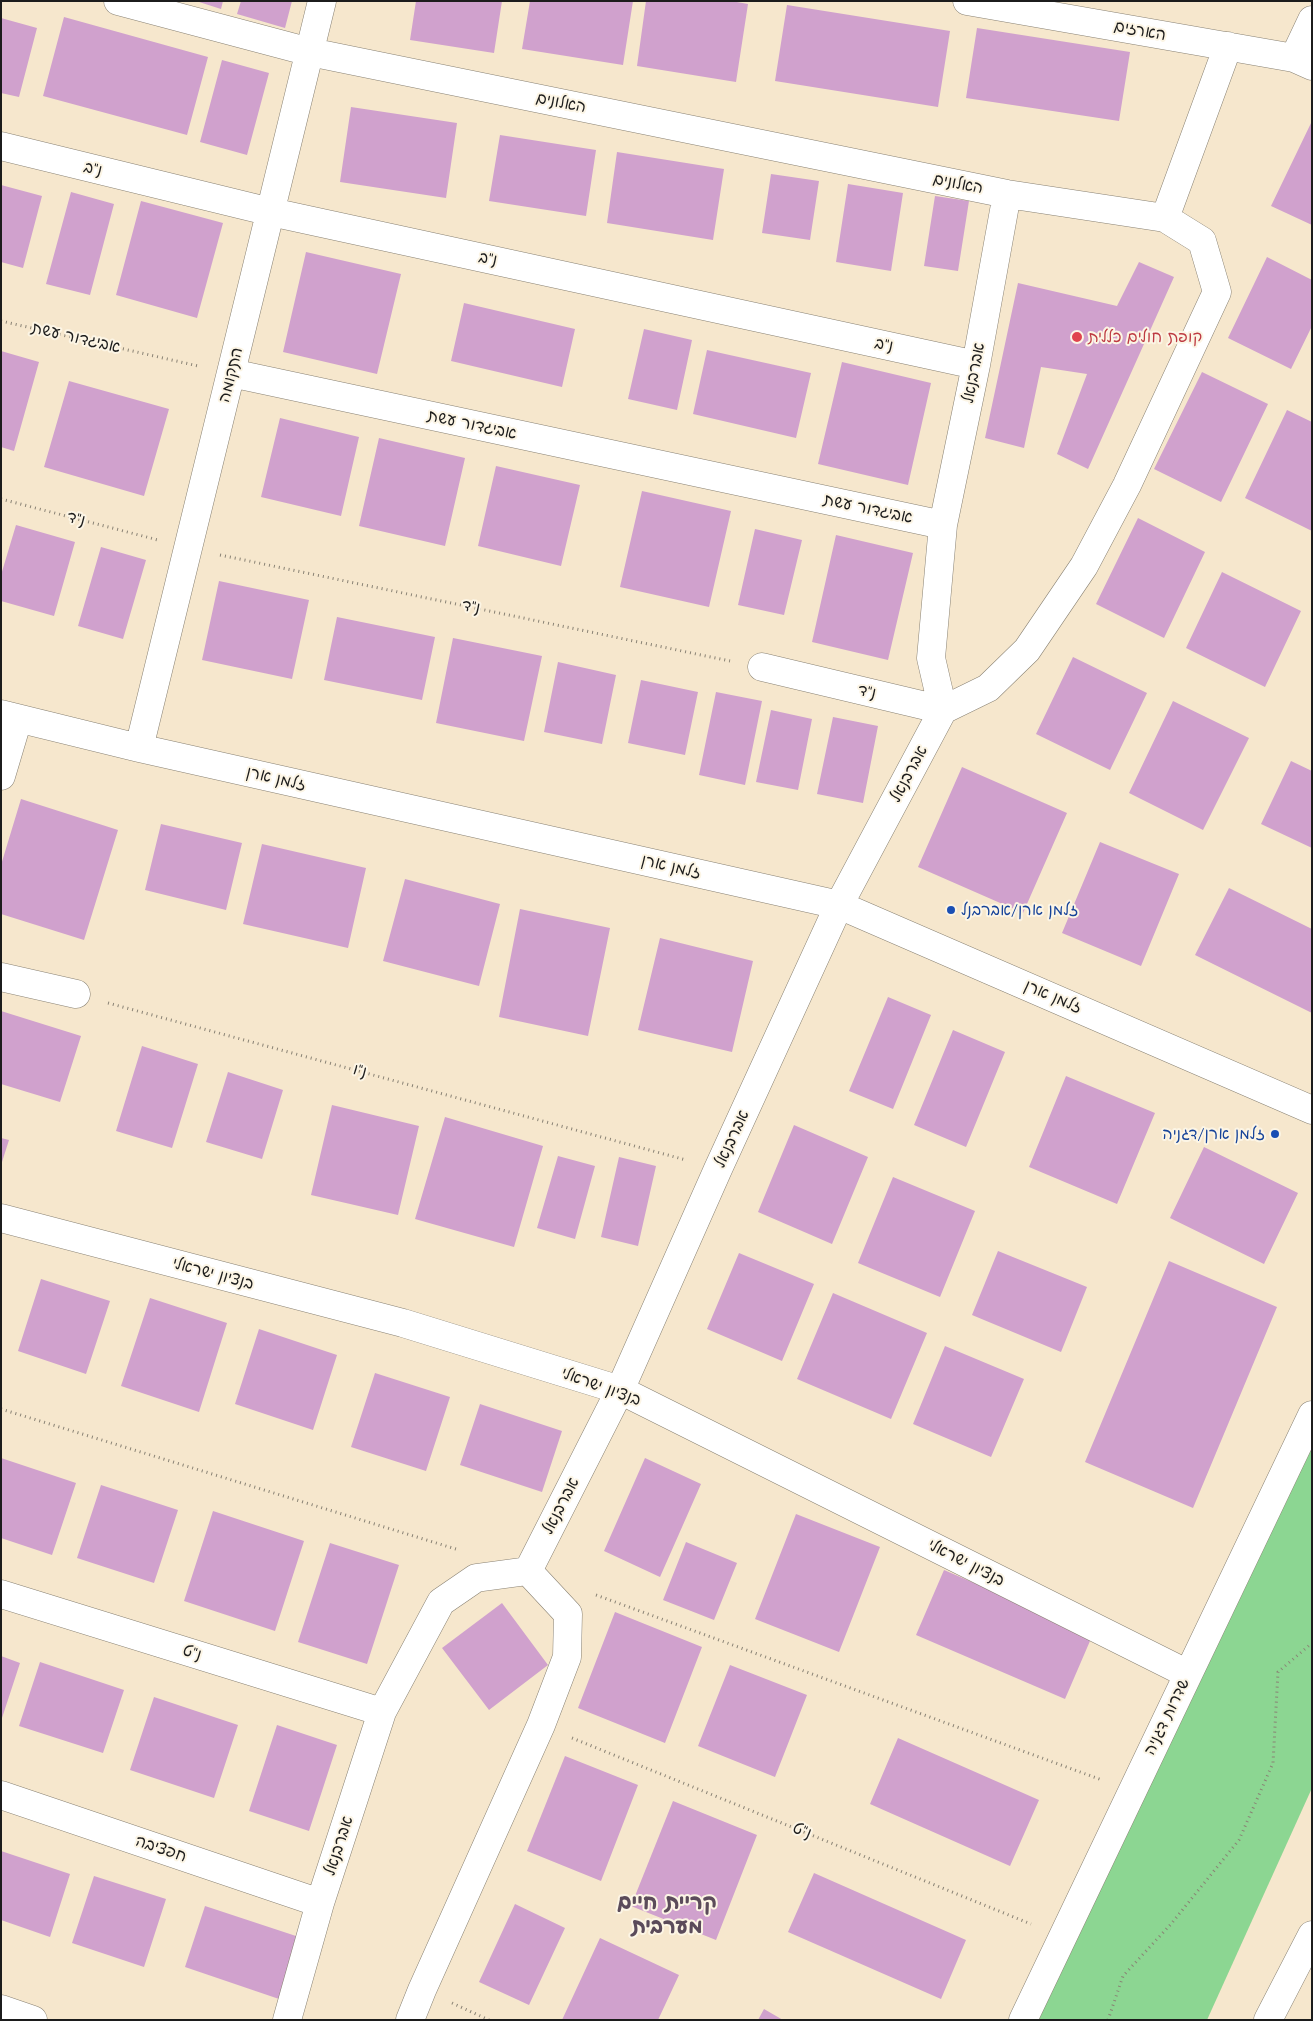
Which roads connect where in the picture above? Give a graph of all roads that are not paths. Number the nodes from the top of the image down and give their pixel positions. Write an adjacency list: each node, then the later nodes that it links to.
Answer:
1 (118, 1): 6 (street, האלונים)
2 (322, 1): 6 (street, התקומה)
3 (967, 1): 5 (street, הארזים)
4 (1312, 20): 7 (street)
5 (1228, 46): 7 (street, הארזים); 11 (street)
6 (310, 52): 9 (street, האלונים); 10 (street, התקומה)
7 (1303, 62)
8 (1, 146): 10 (street, נ"ב)
9 (1007, 194): 11 (street); 12 (street, אברבנאל)
10 (271, 212): 12 (street, נ"ב); 13 (street, התקומה)
11 (1165, 218): 16 (street)
12 (976, 365): 14 (street, אברבנאל)
13 (231, 373): 14 (street, אביגדור עשת); 18 (street, התקומה)
14 (943, 525): 16 (street, אברבנאל)
15 (762, 667): 16 (street, נ"ד)
16 (943, 710): 20 (street, אברבנאל)
17 (10, 716): 18 (street, זלמן ארן); 19 (street)
18 (139, 748): 20 (street, זלמן ארן)
19 (1, 776)
20 (839, 905): 23 (street, זלמן ארן); 25 (street, אברבנאל)
21 (1, 977): 22 (street)
22 (76, 994)
23 (1312, 1110)
24 (1, 1218): 25 (street, בנציון ישראלי)
25 (620, 1390): 27 (street, אברבנאל); 29 (street, בנציון ישראלי)
26 (1312, 1415): 29 (street, שדרות דגניה)
27 (528, 1571): 30 (street, אברבנאל); 37 (street)
28 (1, 1594): 30 (street, נ"ט)
29 (1188, 1674): 38 (street, שדרות דגניה)
30 (382, 1712): 32 (street, אברבנאל)
31 (1, 1795): 32 (street, חפציבה)
32 (320, 1903): 36 (street, אברבנאל)
33 (1312, 1935): 39 (street)
34 (1, 2009): 35 (street)
35 (33, 2020)
36 (287, 2020)
37 (410, 2020)
38 (1022, 2020)
39 (1268, 2020)

